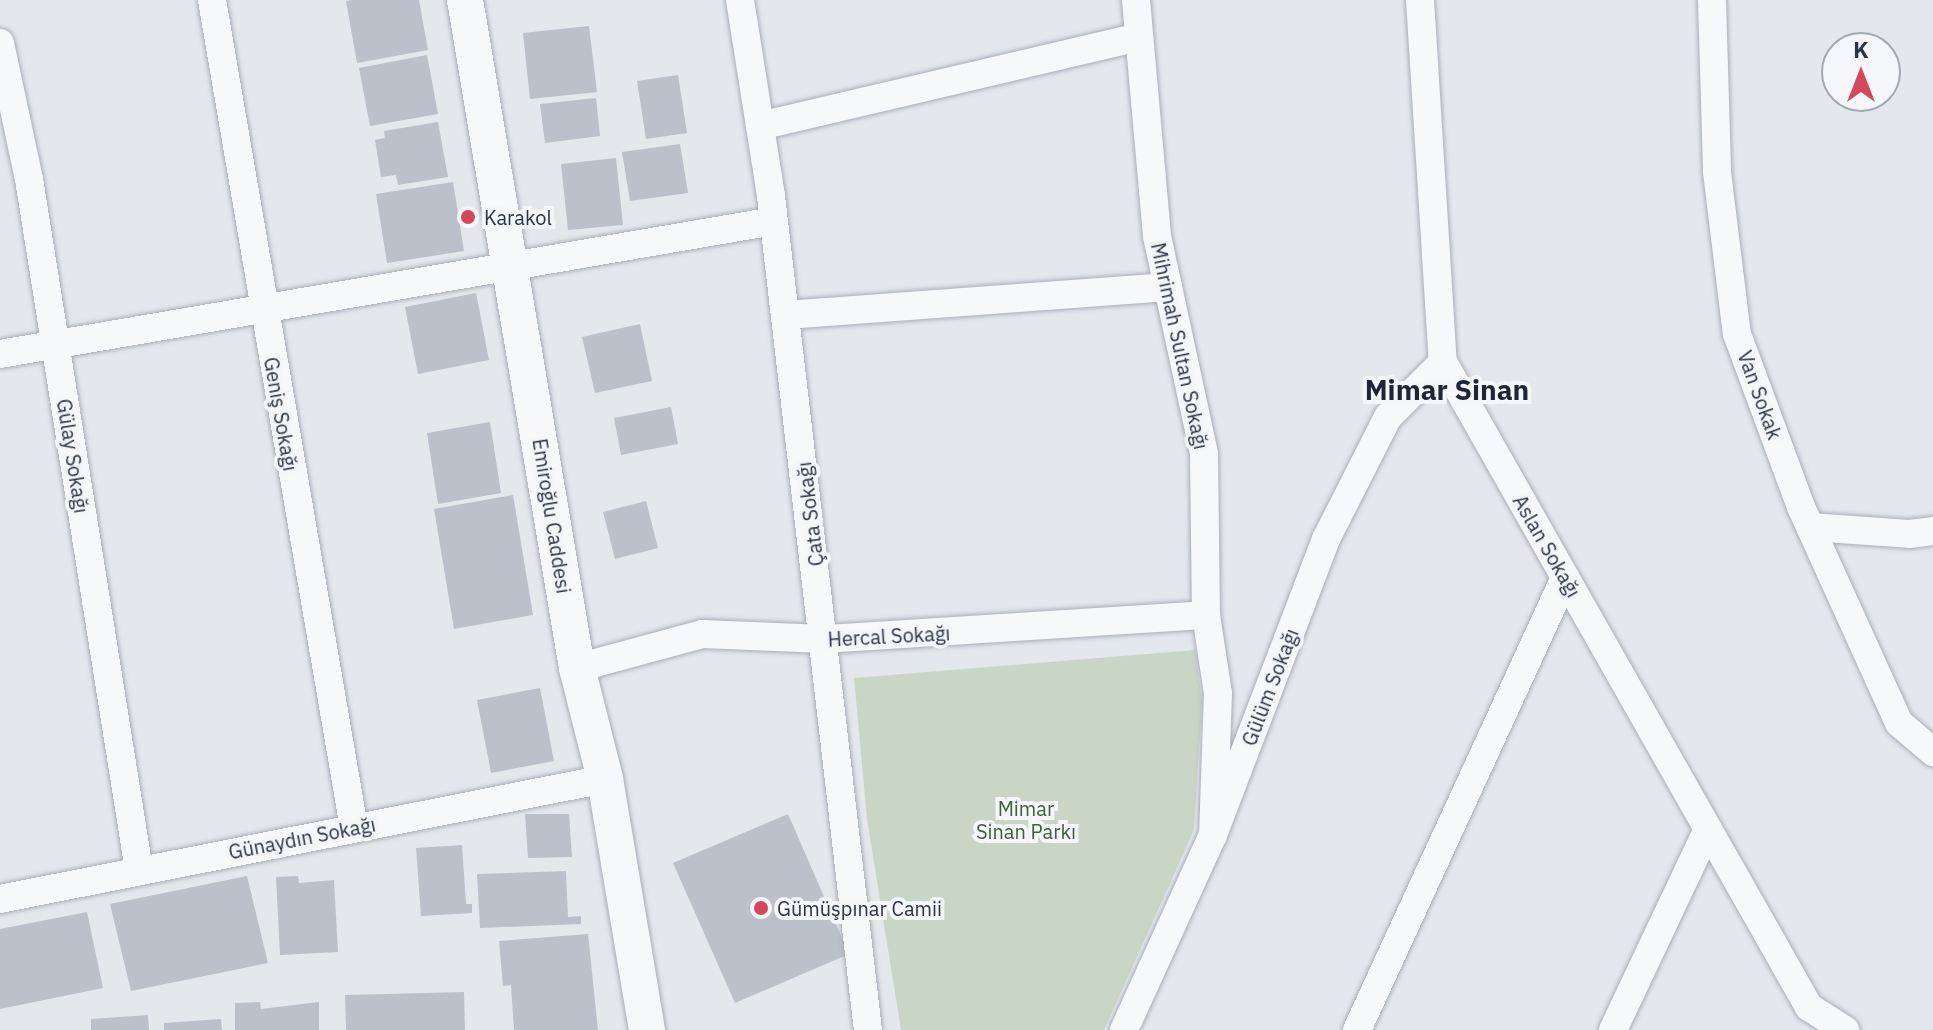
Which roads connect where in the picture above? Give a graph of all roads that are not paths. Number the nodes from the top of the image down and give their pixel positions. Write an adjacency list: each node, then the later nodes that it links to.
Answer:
1 (212, 0): 13 (street, Geniş Sokağı)
2 (465, 0): 11 (street, Emiroğlu Caddesi)
3 (740, 0): 9 (street, Çata Sokağı)
4 (1136, 0): 7 (street, Mihrimah Sultan Sokağı)
5 (1420, 0): 17 (street, Aslan Sokağı)
6 (1712, 0): 18 (street, Van Sokak)
7 (1139, 37): 9 (street); 12 (street, Mihrimah Sultan Sokağı)
8 (0, 43): 15 (street, Gülay Sokağı)
9 (760, 126): 10 (street, Çata Sokağı)
10 (774, 221): 11 (street); 14 (street, Çata Sokağı)
11 (512, 265): 13 (street); 23 (street, Emiroğlu Caddesi)
12 (1168, 287): 14 (street); 21 (street, Mihrimah Sultan Sokağı)
13 (263, 311): 15 (street); 26 (street, Geniş Sokağı)
14 (786, 315): 22 (street, Çata Sokağı)
15 (55, 344): 16 (street); 29 (street, Gülay Sokağı)
16 (0, 354)
17 (1443, 362): 20 (street, Aslan Sokağı); 28 (street, Gülüm Sokağı)
18 (1810, 527): 19 (street); 24 (street, Van Sokak)
19 (1933, 531)
20 (1565, 577): 27 (street, Aslan Sokağı); 35 (street)
21 (1206, 615): 22 (street, Hercal Sokağı); 28 (street, Mihrimah Sultan Sokağı)
22 (825, 639): 23 (street, Hercal Sokağı); 33 (street, Çata Sokağı)
23 (577, 668): 25 (street, Emiroğlu Caddesi)
24 (1933, 752)
25 (605, 779): 26 (street, Günaydın Sokağı); 32 (street, Emiroğlu Caddesi)
26 (354, 828): 29 (street, Günaydın Sokağı)
27 (1708, 829): 31 (street, Aslan Sokağı); 36 (street)
28 (1213, 835): 34 (street, Gülüm Sokağı)
29 (139, 870): 30 (street, Günaydın Sokağı)
30 (0, 899)
31 (1834, 1026)
32 (647, 1030)
33 (868, 1030)
34 (1124, 1030)
35 (1357, 1030)
36 (1613, 1030)

